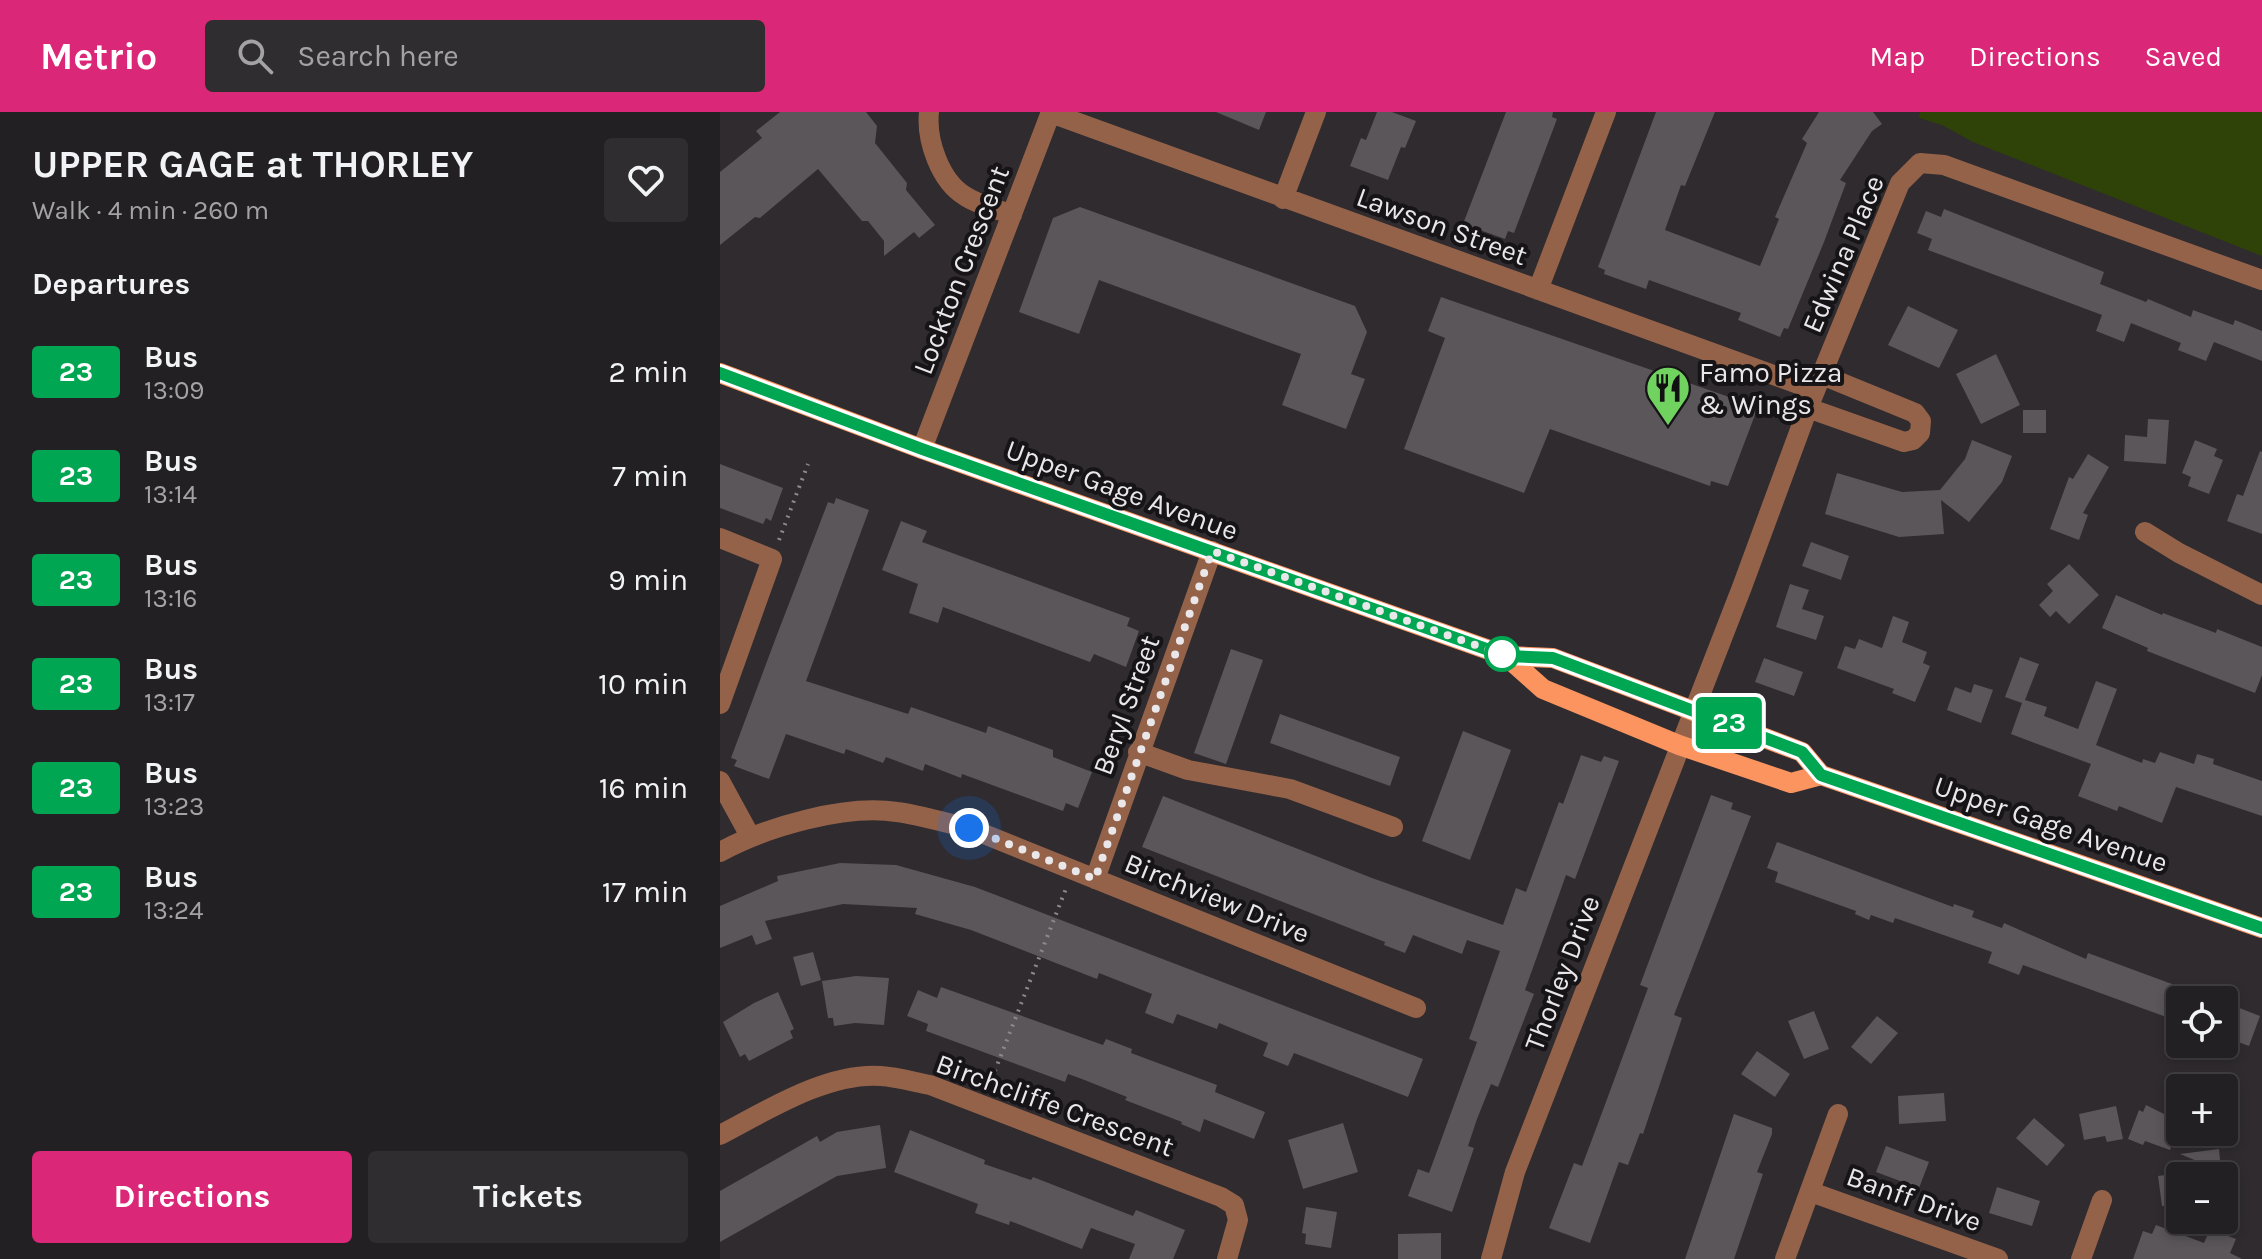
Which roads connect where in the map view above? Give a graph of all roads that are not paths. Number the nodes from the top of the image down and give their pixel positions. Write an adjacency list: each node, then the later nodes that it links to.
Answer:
1 (929, 112): 6 (street)
2 (1316, 112): 5 (street)
3 (1606, 112): 8 (street)
4 (1051, 113): 5 (street, Lawson Street); 6 (street, Lockton Crescent)
5 (1283, 199): 8 (street, Lawson Street)
6 (1012, 215): 11 (street, Lockton Crescent)
7 (2262, 280): 10 (street, Edwina Place)
8 (1538, 290): 10 (street, Lawson Street)
9 (720, 373): 11 (main road, Upper Gage Avenue)
10 (1815, 391): 18 (street, Edwina Place)
11 (922, 449): 14 (main road, Upper Gage Avenue)
12 (2145, 532): 15 (street)
13 (720, 538): 17 (street)
14 (1212, 551): 16 (main road, Upper Gage Avenue); 20 (street, Beryl Street)
15 (2262, 595)
16 (1506, 656): 18 (main road, Upper Gage Avenue); 19 (main road, Upper Gage Avenue)
17 (720, 704)
18 (1693, 709): 19 (street, Thorley Drive); 21 (main road, Upper Gage Avenue)
19 (1679, 745): 21 (main road, Upper Gage Avenue); 34 (street, Thorley Drive)
20 (1138, 752): 23 (street); 26 (street, Beryl Street)
21 (1821, 775): 27 (main road, Upper Gage Avenue)
22 (720, 781): 24 (street)
23 (1393, 827)
24 (750, 836): 25 (street, Birchview Drive); 26 (street, Birchview Drive)
25 (720, 852)
26 (1095, 879): 28 (street, Birchview Drive)
27 (2262, 928)
28 (1416, 1008)
29 (1838, 1114): 31 (street)
30 (720, 1135): 33 (street, Birchcliffe Crescent)
31 (1811, 1192): 35 (street); 36 (street, Banff Drive)
32 (2102, 1200): 37 (street)
33 (1227, 1259)
34 (1491, 1259)
35 (1785, 1259)
36 (1998, 1259)
37 (2081, 1259)

